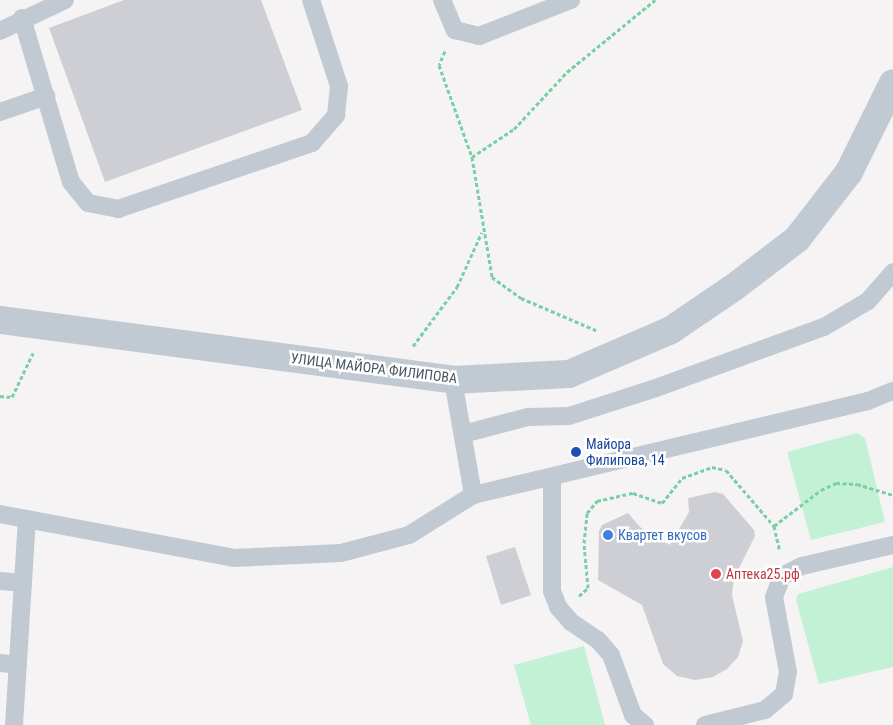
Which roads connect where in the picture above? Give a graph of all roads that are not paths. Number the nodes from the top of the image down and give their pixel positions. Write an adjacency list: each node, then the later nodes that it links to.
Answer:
1 (65, 0): 5 (lane)
2 (311, 0): 8 (lane)
3 (442, 0): 4 (lane)
4 (571, 0)
5 (22, 18): 6 (lane); 8 (lane)
6 (0, 30)
7 (893, 83): 12 (street, УЛИЦА МАЙОРА ФИЛИПОВА)
8 (46, 96): 9 (lane)
9 (0, 112)
10 (893, 272): 16 (lane)
11 (0, 320): 12 (street, УЛИЦА МАЙОРА ФИЛИПОВА)
12 (453, 380): 16 (lane)
13 (893, 380): 15 (lane)
14 (893, 392): 15 (lane)
15 (868, 402): 17 (lane)
16 (463, 434): 18 (lane)
17 (552, 477): 18 (lane); 27 (lane)
18 (473, 495): 20 (lane)
19 (0, 514): 20 (lane)
20 (27, 519): 23 (lane)
21 (893, 545): 28 (lane)
22 (0, 581): 23 (lane)
23 (23, 583): 25 (lane)
24 (0, 663): 25 (lane)
25 (18, 665): 26 (lane)
26 (14, 725)
27 (645, 725)
28 (706, 725)

